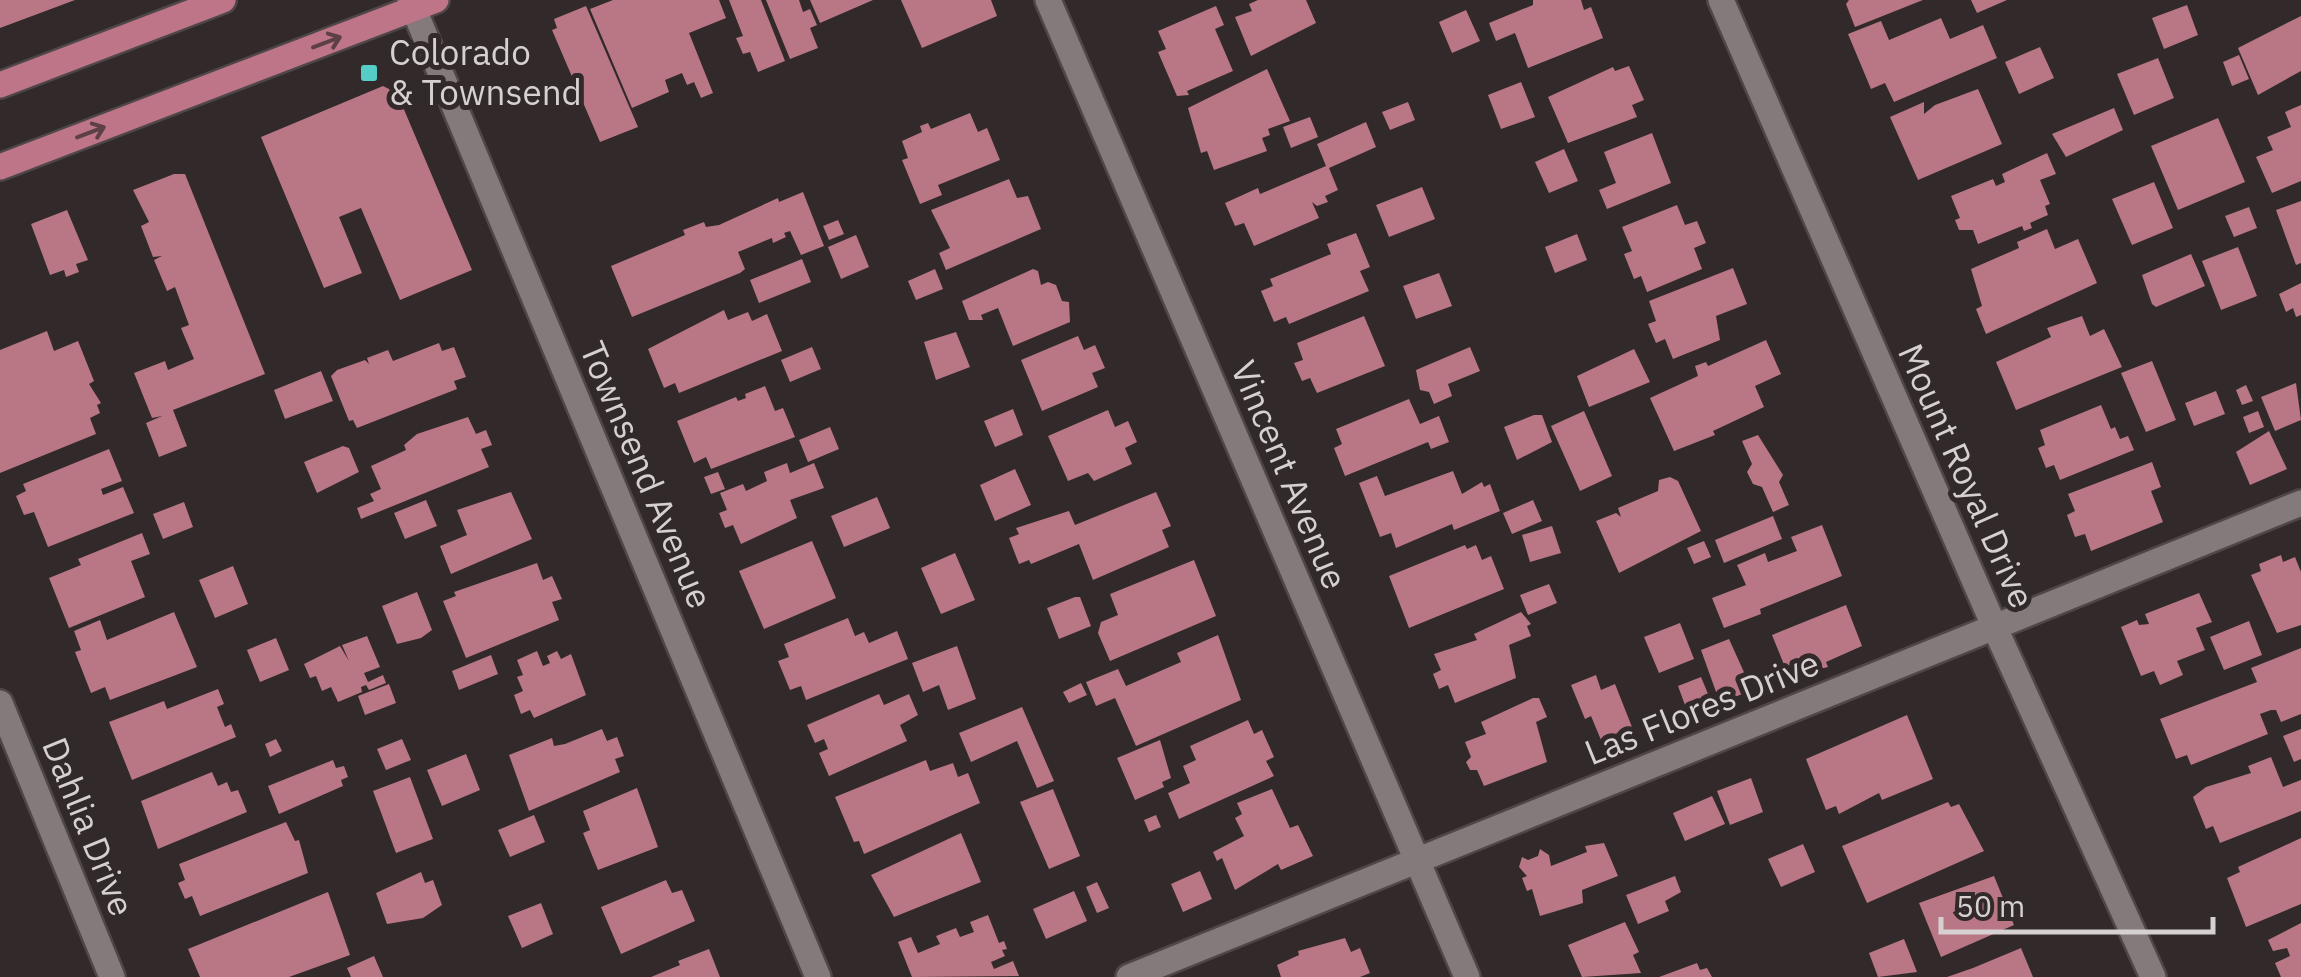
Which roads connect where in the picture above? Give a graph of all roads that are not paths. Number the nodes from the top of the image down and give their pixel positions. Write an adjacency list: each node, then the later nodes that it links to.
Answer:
1 (223, 0): 5 (main road)
2 (1048, 0): 10 (street, Vincent Avenue)
3 (1721, 0): 8 (street, Mount Royal Drive)
4 (420, 3): 6 (main road, one-way to 4); 12 (street, Townsend Avenue)
5 (0, 85)
6 (0, 167)
7 (2301, 503): 8 (street, Las Flores Drive)
8 (1994, 628): 10 (street, Las Flores Drive); 15 (street, Mount Royal Drive)
9 (0, 703): 11 (street, Dahlia Drive)
10 (1416, 862): 13 (street, Las Flores Drive); 14 (street, Vincent Avenue)
11 (112, 977)
12 (818, 977)
13 (1129, 977)
14 (1467, 977)
15 (2153, 977)

